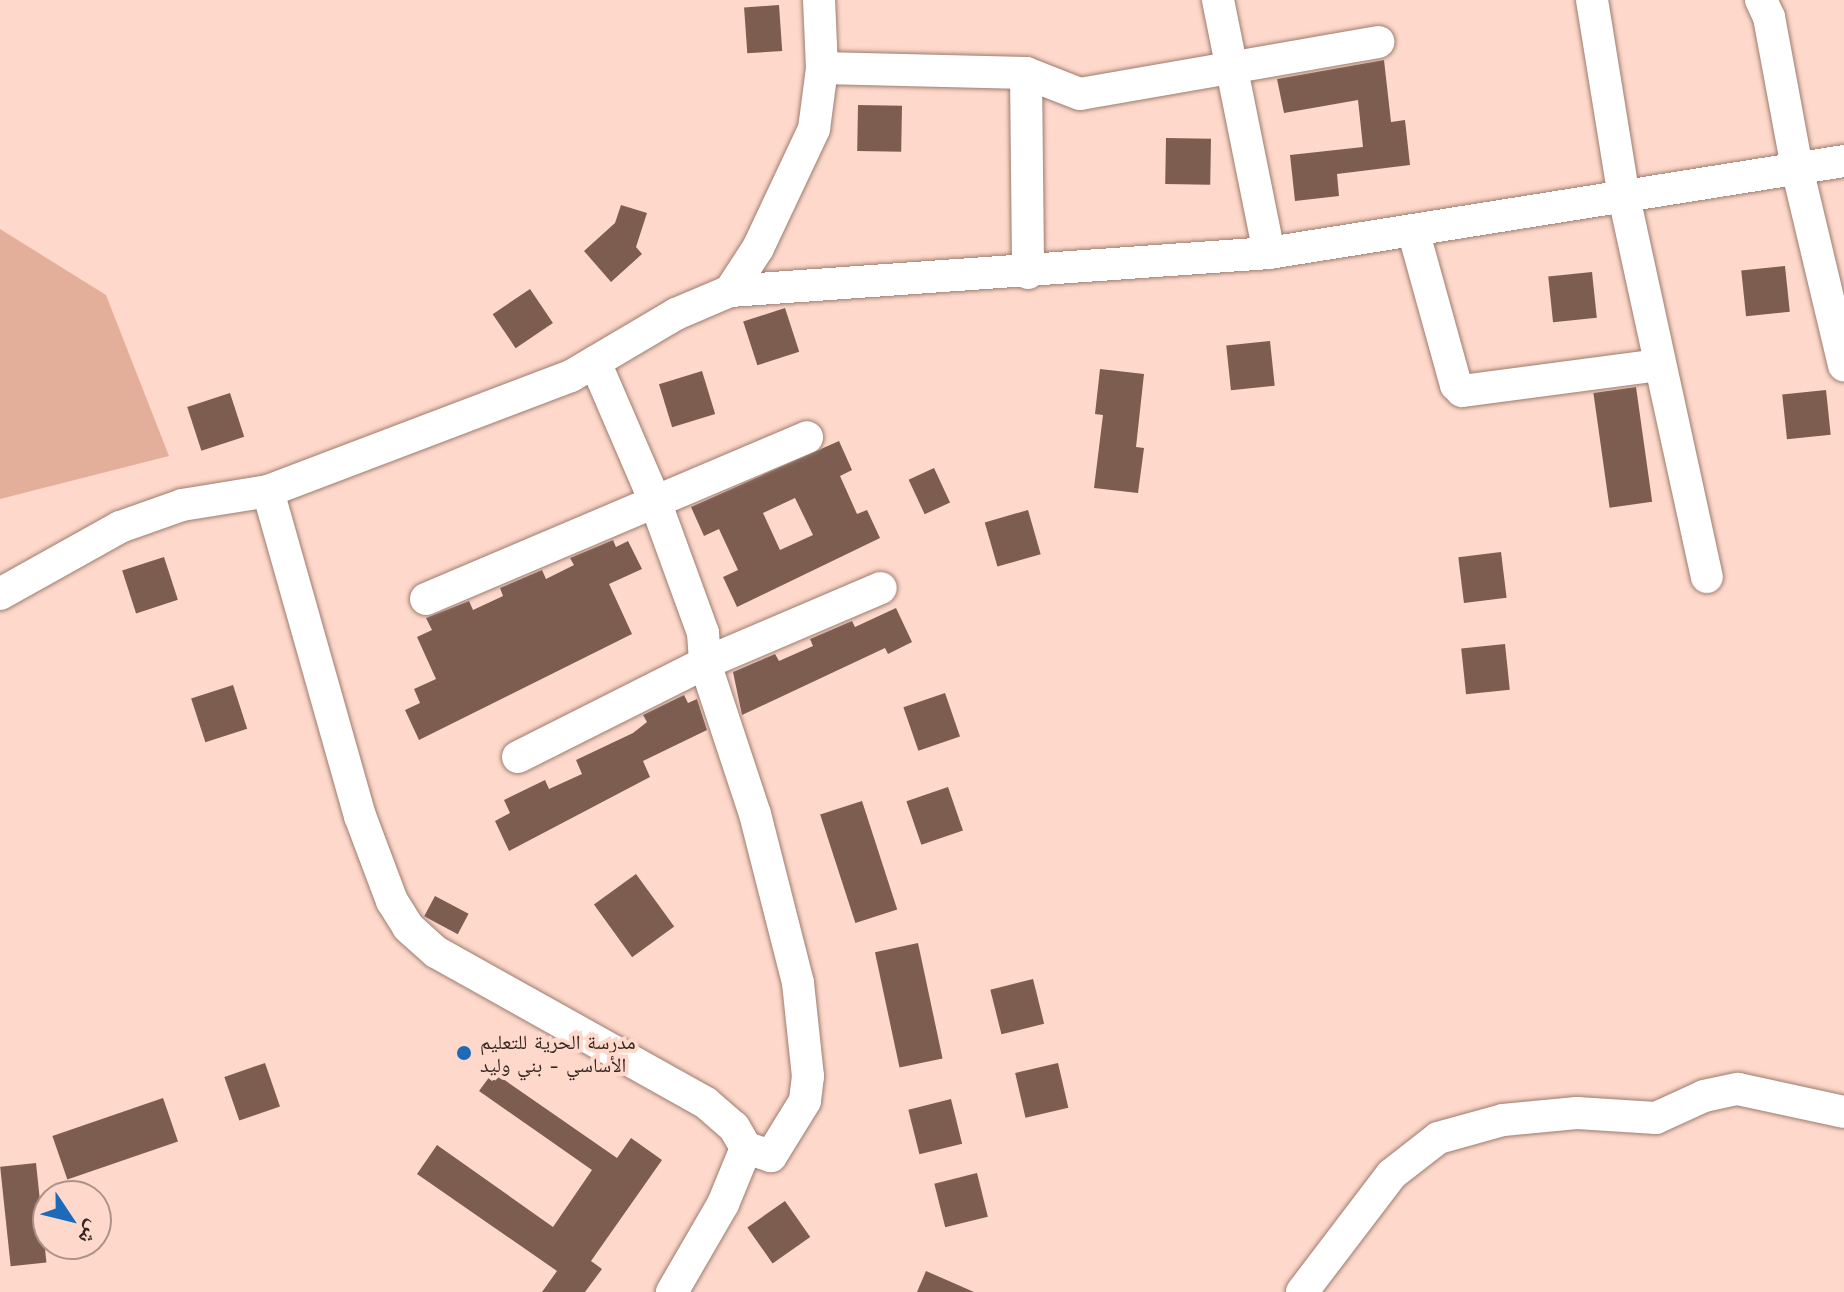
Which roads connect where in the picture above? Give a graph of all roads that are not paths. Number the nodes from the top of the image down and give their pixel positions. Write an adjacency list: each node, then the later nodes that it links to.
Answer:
1 (819, 0): 7 (street)
2 (1218, 0): 6 (street)
3 (1592, 0): 11 (street)
4 (1761, 0): 10 (street)
5 (1378, 42): 6 (street)
6 (1232, 65): 8 (street); 13 (street)
7 (822, 68): 8 (street); 15 (street)
8 (1026, 73): 14 (street)
9 (1844, 161): 10 (street)
10 (1797, 168): 11 (street); 18 (street)
11 (1624, 197): 12 (street); 17 (street)
12 (1413, 230): 13 (street); 17 (street)
13 (1269, 253): 14 (street)
14 (1028, 273): 15 (street)
15 (730, 291): 16 (street)
16 (595, 362): 20 (street); 21 (street)
17 (1659, 365): 22 (street)
18 (1844, 365)
19 (807, 437): 21 (street)
20 (268, 491): 24 (street); 29 (street)
21 (655, 501): 25 (street); 26 (street)
22 (1707, 577)
23 (881, 588): 26 (street)
24 (0, 594)
25 (426, 599)
26 (705, 663): 27 (street); 29 (street)
27 (518, 757)
28 (1844, 1112): 31 (street)
29 (746, 1148): 30 (street)
30 (672, 1292)
31 (1302, 1292)

